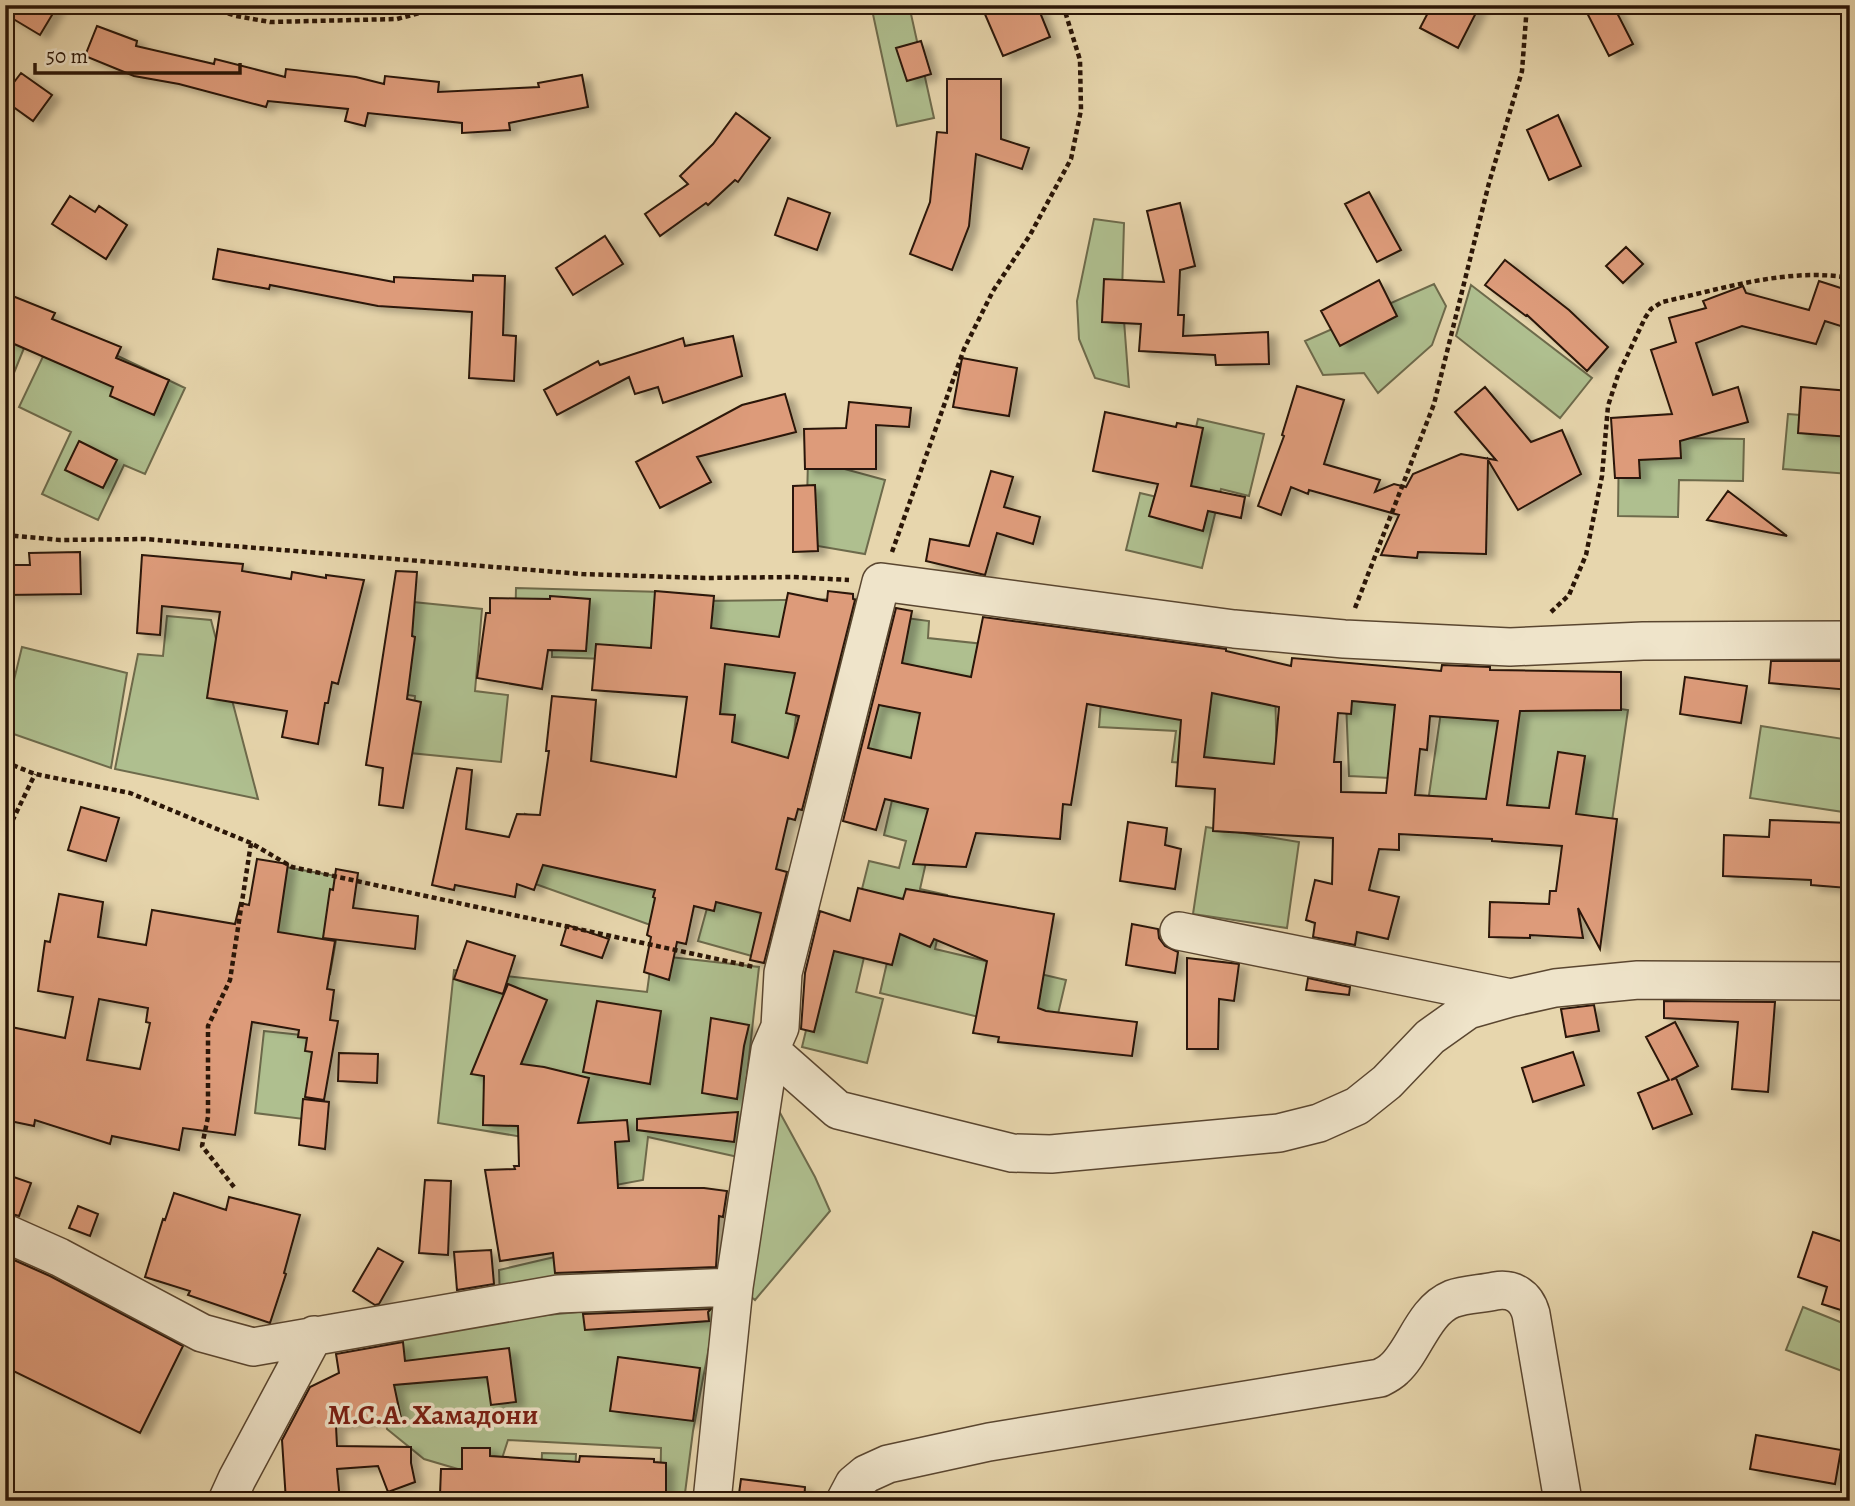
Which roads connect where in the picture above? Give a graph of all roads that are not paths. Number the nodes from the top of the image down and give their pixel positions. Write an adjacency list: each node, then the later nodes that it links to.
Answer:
1 (1850, 640): 5 (lane)
2 (1179, 931): 4 (lane)
3 (1850, 981): 4 (lane)
4 (1510, 998): 5 (lane)
5 (770, 1050): 7 (lane)
6 (5, 1233): 8 (lane)
7 (734, 1287): 8 (lane); 10 (lane)
8 (314, 1335): 9 (lane)
9 (227, 1501)
10 (712, 1501)
11 (845, 1501): 12 (lane)
12 (1563, 1501)

